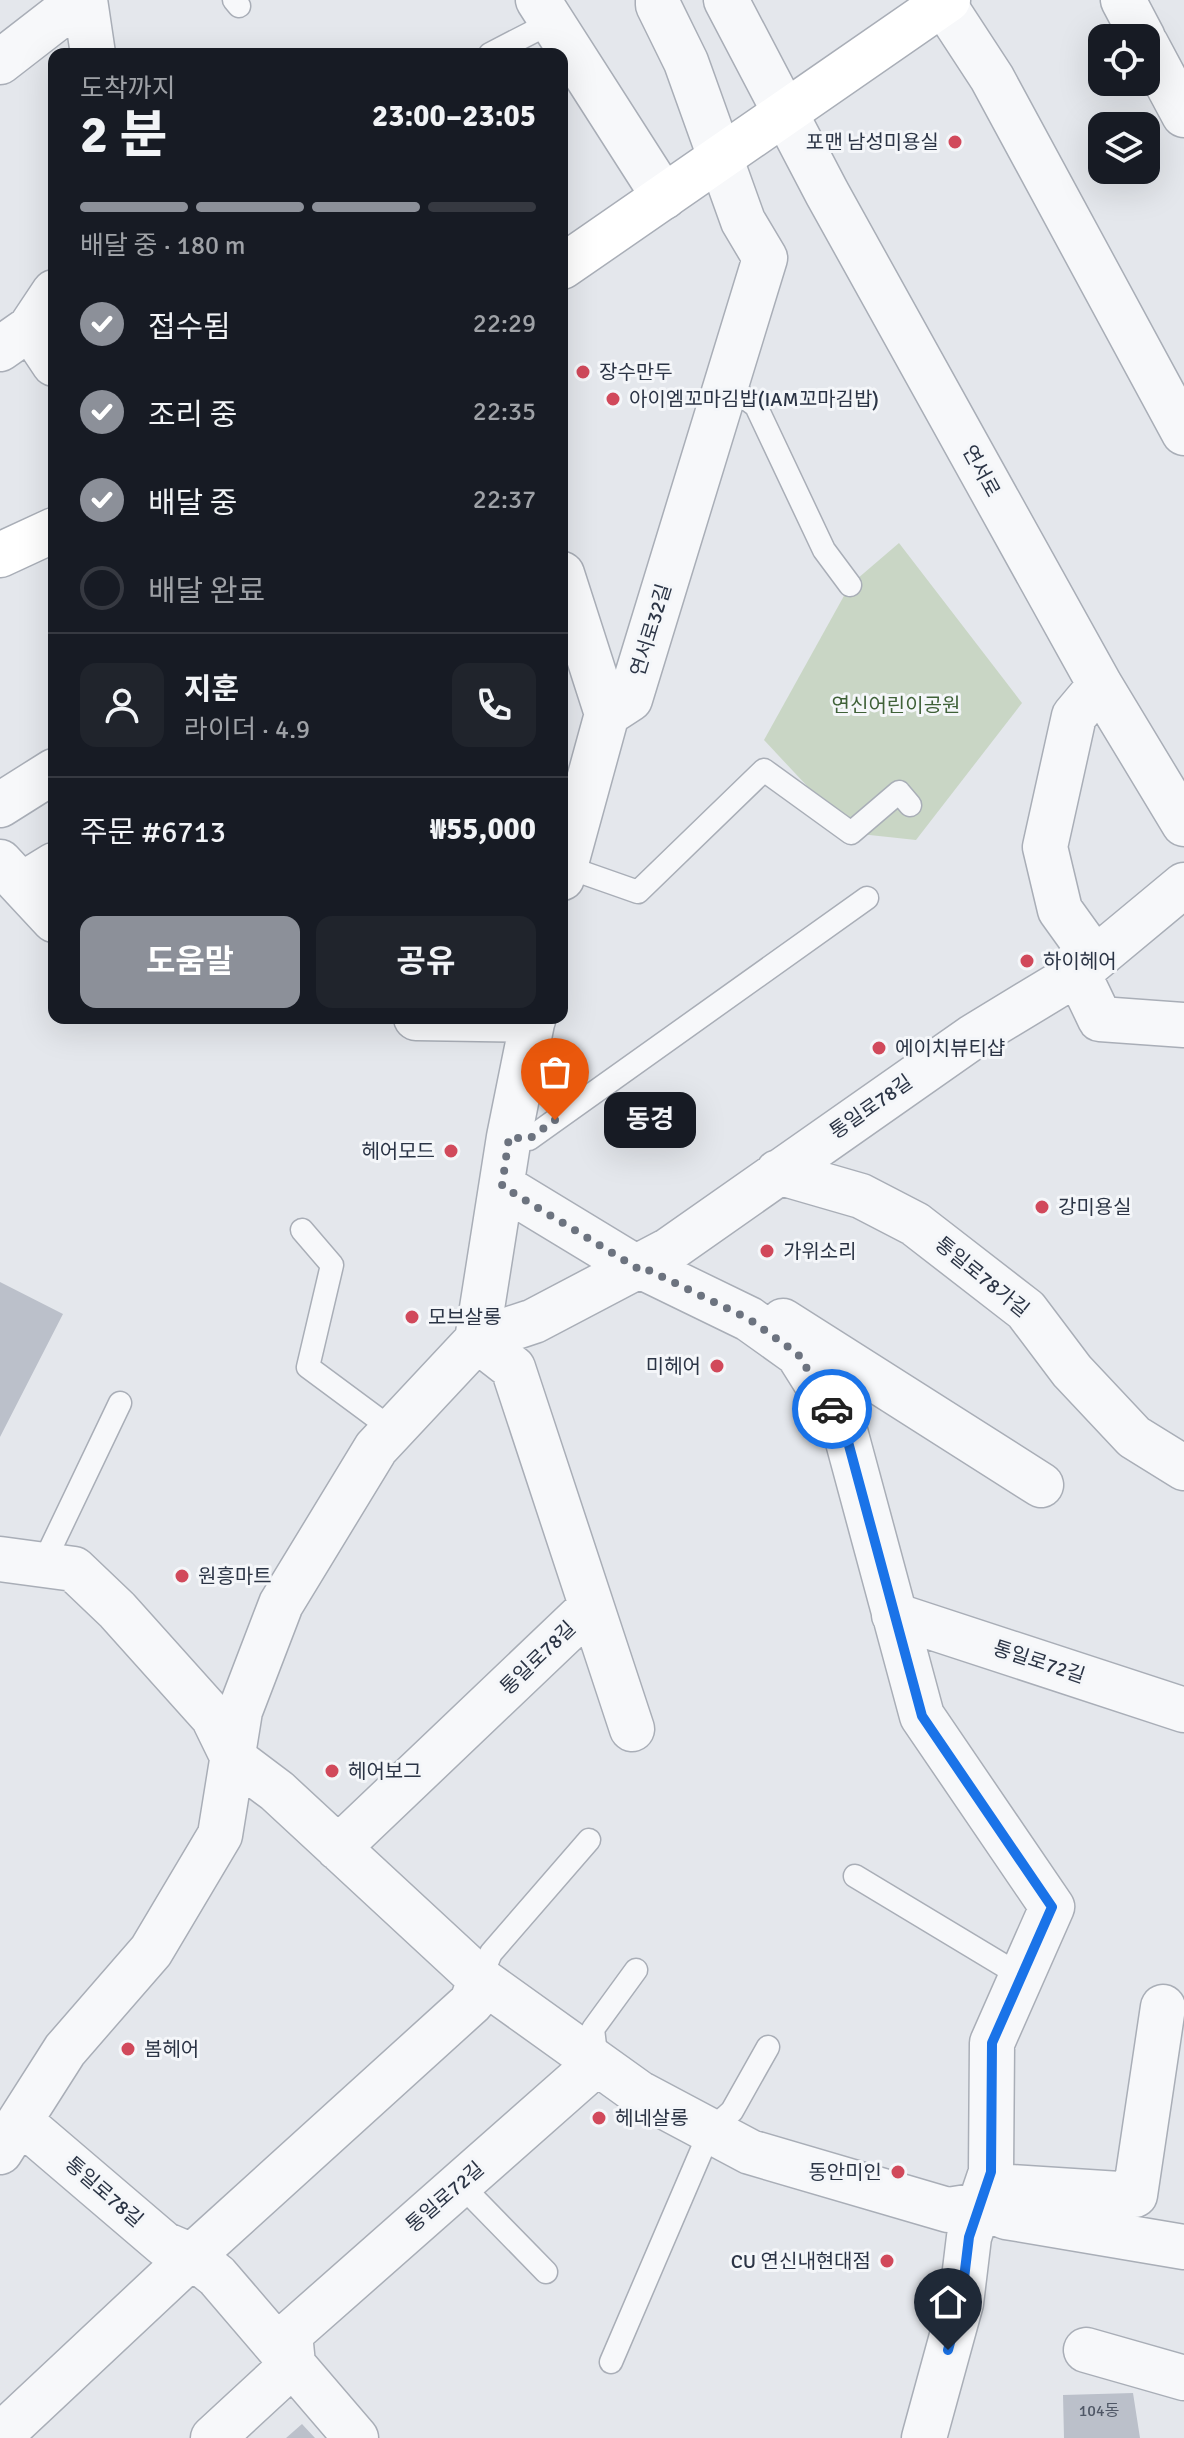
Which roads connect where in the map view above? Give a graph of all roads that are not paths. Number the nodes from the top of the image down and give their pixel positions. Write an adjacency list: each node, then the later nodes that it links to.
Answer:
1 (82, 0): 8 (street); 10 (street)
2 (658, 0): 14 (street, 연서로32길)
3 (726, 0): 12 (street, 연서로)
4 (1123, 0): 7 (street)
5 (945, 2): 12 (main road); 21 (street)
6 (545, 11): 9 (lane); 15 (street)
7 (1136, 24)
8 (92, 48)
9 (498, 48)
10 (0, 62)
11 (1160, 70): 13 (street)
12 (784, 113): 14 (main road); 26 (street, 연서로)
13 (1184, 115)
14 (721, 157): 15 (main road); 20 (street, 연서로32길)
15 (664, 197): 16 (main road)
16 (568, 263)
17 (48, 299): 18 (street)
18 (15, 339): 19 (street)
19 (48, 360)
20 (726, 384): 24 (lane); 27 (street, 연서로32길)
21 (1184, 433)
22 (48, 533): 23 (main road)
23 (0, 555)
24 (850, 585)
25 (568, 593): 27 (street)
26 (1100, 685): 28 (street, 연서로); 39 (street)
27 (607, 714): 33 (street, 연서로32길)
28 (1171, 774): 32 (street, 연서로)
29 (48, 775): 30 (street)
30 (0, 805)
31 (910, 805): 35 (lane, 연서로32길)
32 (1184, 824)
33 (568, 854)
34 (26, 870): 38 (street)
35 (568, 873)
36 (1184, 885): 39 (street, 통일로78길)
37 (867, 898): 42 (lane)
38 (48, 909)
39 (1078, 973): 41 (street); 43 (street, 통일로78길)
40 (532, 1024): 42 (street)
41 (1184, 1025)
42 (509, 1137): 44 (street)
43 (778, 1172): 46 (street, 통일로78길); 50 (street, 통일로78가길)
44 (502, 1186): 46 (street); 47 (street)
45 (302, 1230): 49 (lane)
46 (649, 1262): 47 (street, 통일로78길); 51 (street); 55 (street)
47 (477, 1340): 49 (street, 통일로78길); 54 (street, 통일로78길)
48 (120, 1403): 53 (lane)
49 (393, 1430): 58 (street, 통일로78길)
50 (1184, 1468)
51 (1041, 1485)
52 (0, 1559): 53 (street)
53 (43, 1564): 58 (street)
54 (591, 1607): 57 (street); 60 (street, 통일로78길)
55 (894, 1615): 56 (street, 통일로72길); 63 (street)
56 (1184, 1710)
57 (632, 1729)
58 (233, 1758): 60 (street); 70 (street, 통일로78길)
59 (589, 1840): 64 (lane)
60 (338, 1848): 64 (street)
61 (855, 1876): 63 (lane)
62 (636, 1970): 67 (lane)
63 (1021, 1976): 72 (street)
64 (480, 1979): 67 (street); 74 (street)
65 (1163, 2007): 69 (street)
66 (768, 2047): 68 (lane)
67 (597, 2063): 68 (street); 71 (street, 통일로72길)
68 (710, 2131): 72 (street); 77 (lane)
69 (1165, 2134): 72 (street)
70 (10, 2136): 74 (street, 통일로78길)
71 (460, 2184): 75 (lane); 78 (street, 통일로72길)
72 (980, 2205): 73 (street); 83 (street)
73 (1184, 2247)
74 (192, 2256): 78 (street, 통일로78길); 80 (street)
75 (546, 2272)
76 (1086, 2350): 79 (street)
77 (611, 2362)
78 (293, 2364): 81 (street); 82 (street)
79 (1184, 2378)
80 (0, 2436)
81 (213, 2438)
82 (356, 2438)
83 (924, 2438)

